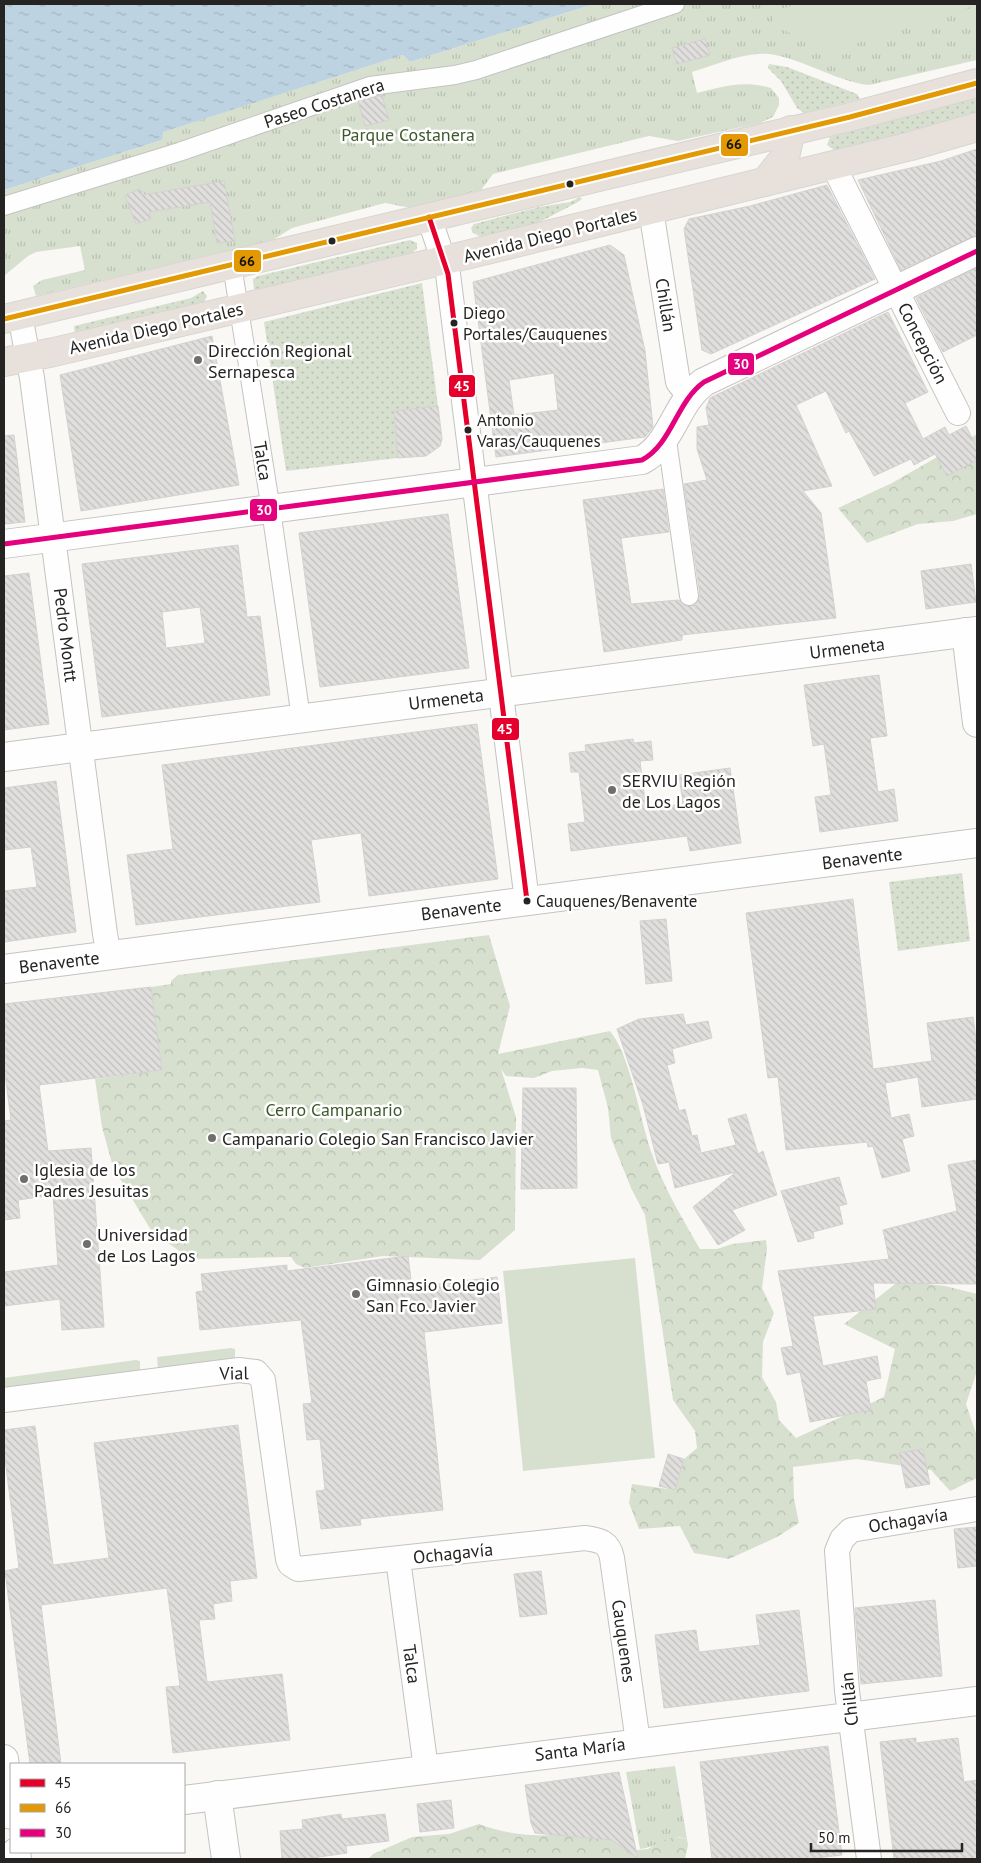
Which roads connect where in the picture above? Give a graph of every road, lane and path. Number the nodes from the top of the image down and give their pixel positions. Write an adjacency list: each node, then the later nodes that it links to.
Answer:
1 (675, 4): 7 (street, Paseo Costanera)
2 (977, 83): 4 (highway)
3 (977, 127): 5 (highway, Avenida Diego Portales)
4 (791, 130): 6 (highway); 9 (highway)
5 (834, 166): 6 (highway, Avenida Diego Portales); 13 (street, Concepción)
6 (765, 182): 8 (highway, Avenida Diego Portales)
7 (4, 206)
8 (651, 210): 11 (highway, Avenida Diego Portales); 17 (street, Chillán)
9 (429, 218): 11 (street); 12 (highway)
10 (977, 251): 13 (main road)
11 (443, 260): 14 (highway, Avenida Diego Portales); 20 (street)
12 (232, 264): 14 (street, Talca); 15 (highway)
13 (896, 290): 17 (main road); 18 (street, Concepción)
14 (240, 308): 16 (highway, Avenida Diego Portales); 21 (street, Talca)
15 (12, 317): 16 (street, Pedro Montt)
16 (16, 360): 22 (street, Pedro Montt)
17 (690, 394): 19 (main road)
18 (958, 413)
19 (666, 433): 20 (main road); 24 (street)
20 (474, 483): 21 (main road); 26 (street)
21 (271, 510): 22 (main road); 27 (street, Talca)
22 (53, 538): 23 (main road); 29 (street, Pedro Montt)
23 (4, 544)
24 (689, 596)
25 (972, 632): 26 (main road, Urmeneta); 28 (main road)
26 (501, 692): 27 (main road, Urmeneta); 32 (street)
27 (301, 718): 29 (main road, Urmeneta)
28 (977, 723)
29 (80, 747): 30 (main road, Urmeneta); 33 (street, Pedro Montt)
30 (4, 757)
31 (977, 843): 32 (main road, Benavente)
32 (527, 901): 33 (main road, Benavente)
33 (109, 956): 34 (main road, Benavente)
34 (4, 969)
35 (4, 1400): 40 (street, Vial)
36 (977, 1509): 37 (street, Ochagavía)
37 (842, 1539): 42 (street, Chillán)
38 (604, 1542): 39 (street, Ochagavía); 43 (street, Cauquenes)
39 (398, 1559): 40 (street, Ochagavía); 45 (street, Talca)
40 (302, 1570)
41 (977, 1701): 42 (main road, Santa María)
42 (850, 1715): 43 (main road, Santa María); 50 (street, Chillán)
43 (638, 1742): 45 (main road, Santa María)
44 (4, 1759): 48 (main road)
45 (426, 1769): 46 (main road, Santa María)
46 (217, 1795): 47 (main road, Santa María); 49 (main road)
47 (185, 1800)
48 (10, 1807)
49 (226, 1859)
50 (870, 1859)

